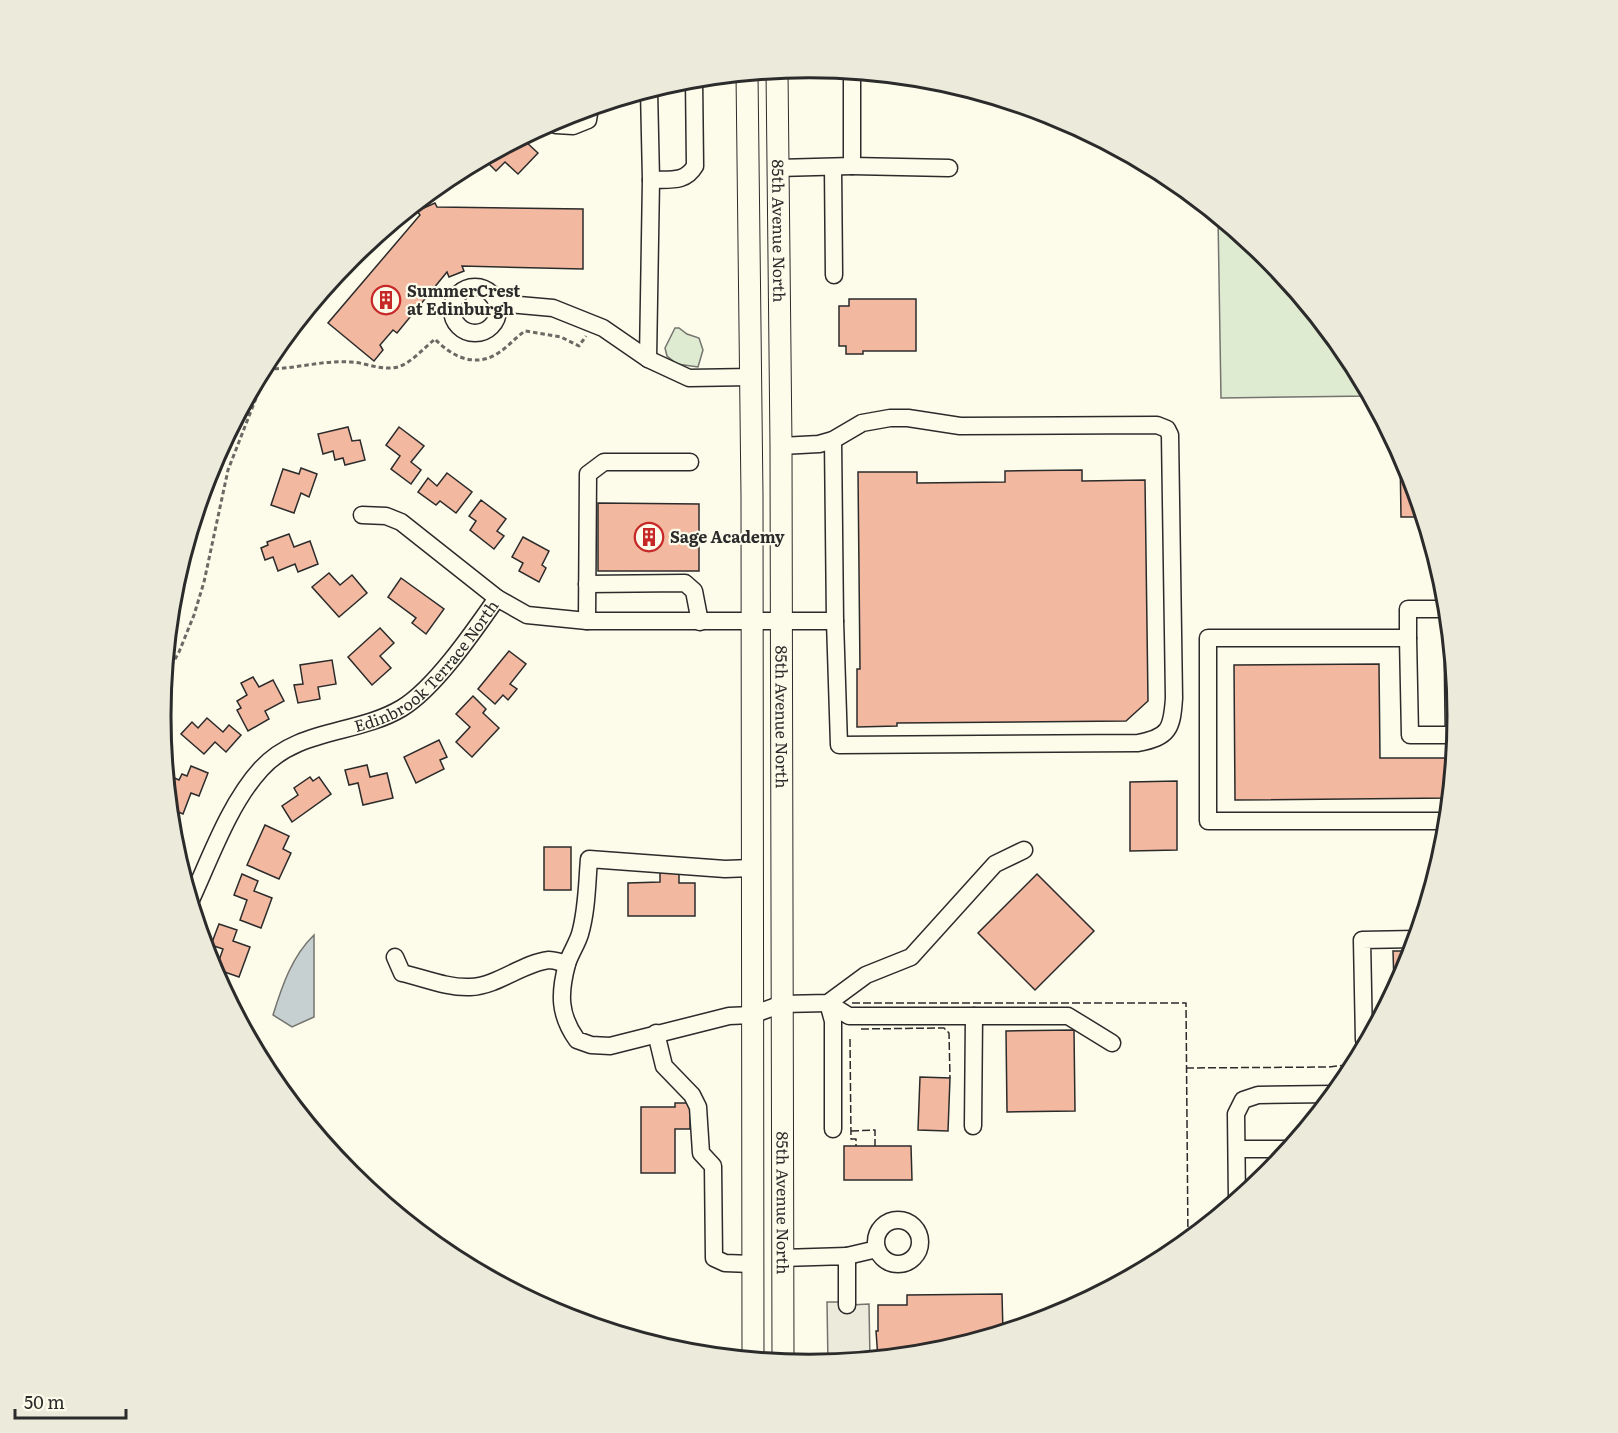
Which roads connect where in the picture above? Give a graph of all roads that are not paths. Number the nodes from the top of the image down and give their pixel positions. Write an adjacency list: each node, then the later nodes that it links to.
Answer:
1 (777, 79): 10 (main road, 85th Avenue North)
2 (852, 79): 8 (street)
3 (747, 81): 16 (main road, 85th Avenue North)
4 (694, 88): 12 (street)
5 (649, 99): 12 (street)
6 (588, 118): 7 (street)
7 (568, 126)
8 (852, 166): 9 (street); 11 (street)
9 (833, 167): 10 (street); 13 (street)
10 (778, 168): 18 (main road, 85th Avenue North)
11 (949, 168)
12 (651, 180): 15 (street)
13 (834, 276)
14 (497, 303): 15 (street)
15 (648, 359): 16 (street)
16 (751, 377): 28 (main road, 85th Avenue North)
17 (833, 440): 18 (street); 26 (street); 26 (street)
18 (781, 446): 25 (main road, 85th Avenue North)
19 (690, 462): 21 (street)
20 (362, 515): 22 (street)
21 (587, 584): 24 (street); 27 (street)
22 (497, 598): 24 (street, Edinbrook Terrace North); 34 (street, Edinbrook Terrace North)
23 (1438, 609): 29 (street)
24 (587, 621): 27 (street, Edinbrook Terrace North)
25 (781, 621): 26 (street, Edinbrook Terrace North); 28 (street, Edinbrook Terrace North); 39 (main road, 85th Avenue North)
26 (835, 621)
27 (700, 622): 28 (street, Edinbrook Terrace North)
28 (752, 622): 33 (main road, 85th Avenue North)
29 (1408, 638): 30 (street); 31 (street)
30 (1447, 735)
31 (1438, 821)
32 (1024, 850): 38 (street)
33 (752, 868): 37 (street); 40 (main road, 85th Avenue North)
34 (195, 892)
35 (1407, 939): 42 (street)
36 (395, 957): 37 (street)
37 (567, 964): 43 (street)
38 (828, 1003): 39 (street); 41 (street); 47 (street)
39 (782, 1004): 40 (street); 53 (main road, 85th Avenue North)
40 (752, 1015): 43 (street); 54 (main road, 85th Avenue North)
41 (974, 1016): 44 (street); 46 (street)
42 (1364, 1033)
43 (656, 1034): 54 (street)
44 (1112, 1043)
45 (1324, 1094): 48 (street)
46 (973, 1126)
47 (833, 1129)
48 (1237, 1149): 49 (street); 50 (street)
49 (1278, 1149)
50 (1238, 1189)
51 (877, 1249): 52 (street)
52 (847, 1256): 53 (street); 55 (street)
53 (782, 1258): 57 (main road, 85th Avenue North)
54 (752, 1264): 56 (main road, 85th Avenue North)
55 (847, 1305)
56 (753, 1353)
57 (783, 1354)

